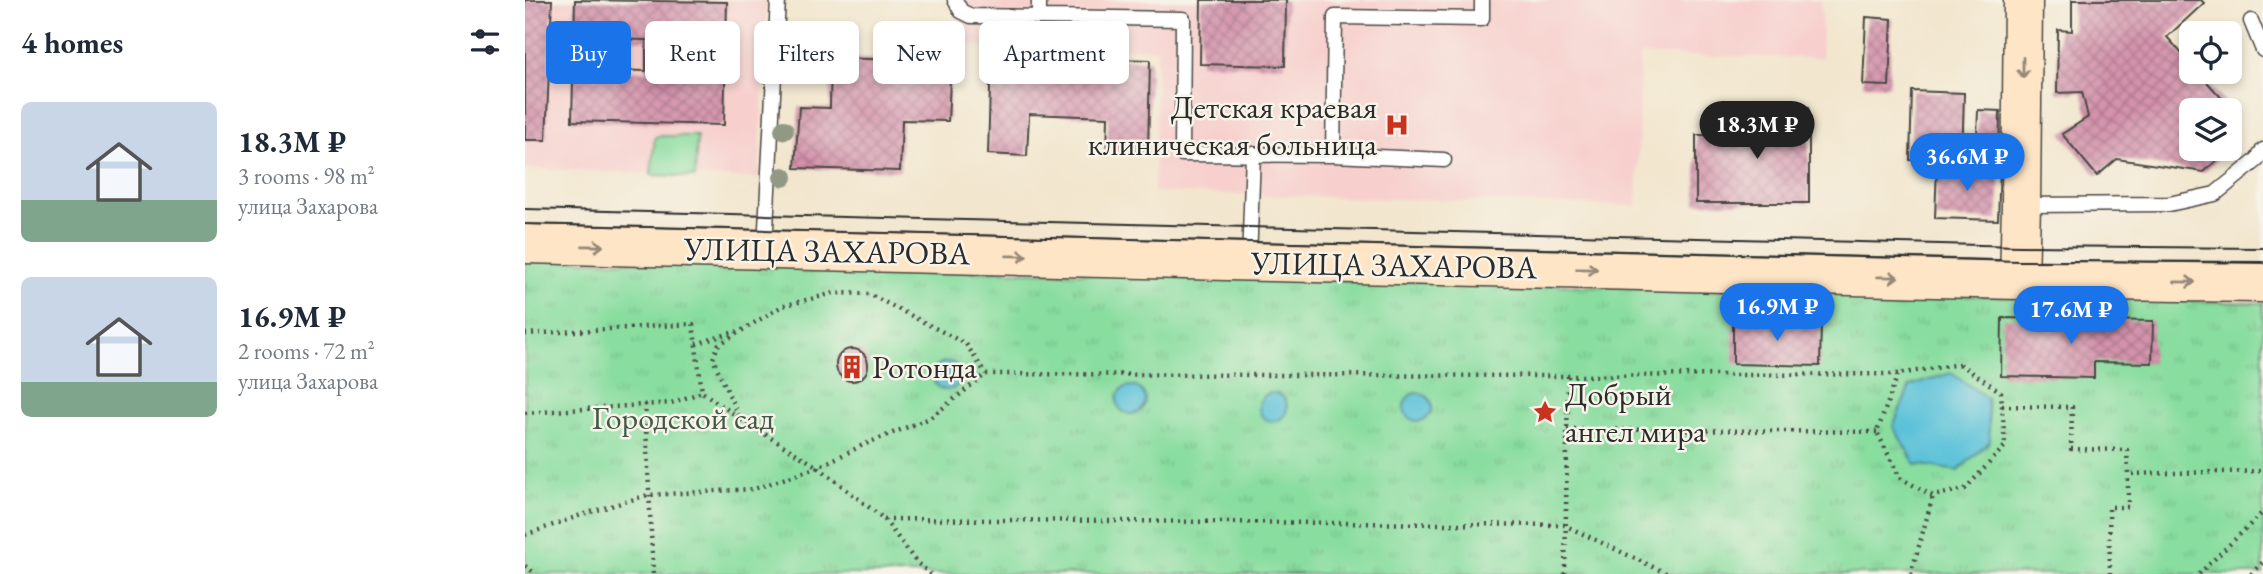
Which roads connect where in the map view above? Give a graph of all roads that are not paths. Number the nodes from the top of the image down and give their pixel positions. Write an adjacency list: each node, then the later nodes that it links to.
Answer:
1 (778, 0): 15 (lane)
2 (955, 0): 6 (lane)
3 (1039, 0): 6 (lane)
4 (1482, 0): 11 (lane)
5 (2023, 0): 13 (street, one-way to 13)
6 (1039, 17): 10 (lane)
7 (2251, 21): 8 (lane)
8 (2263, 50)
9 (2263, 150): 13 (lane)
10 (1253, 154): 11 (lane); 16 (lane)
11 (1333, 156): 12 (lane)
12 (1444, 160)
13 (2021, 205): 17 (street)
14 (525, 244): 15 (street, УЛИЦА ЗАХАРОВА, one-way to 15)
15 (765, 250): 16 (street, УЛИЦА ЗАХАРОВА, one-way to 16)
16 (1249, 262): 17 (street, УЛИЦА ЗАХАРОВА, one-way to 17)
17 (2018, 280): 18 (street, УЛИЦА ЗАХАРОВА, one-way to 18)
18 (2263, 282)

